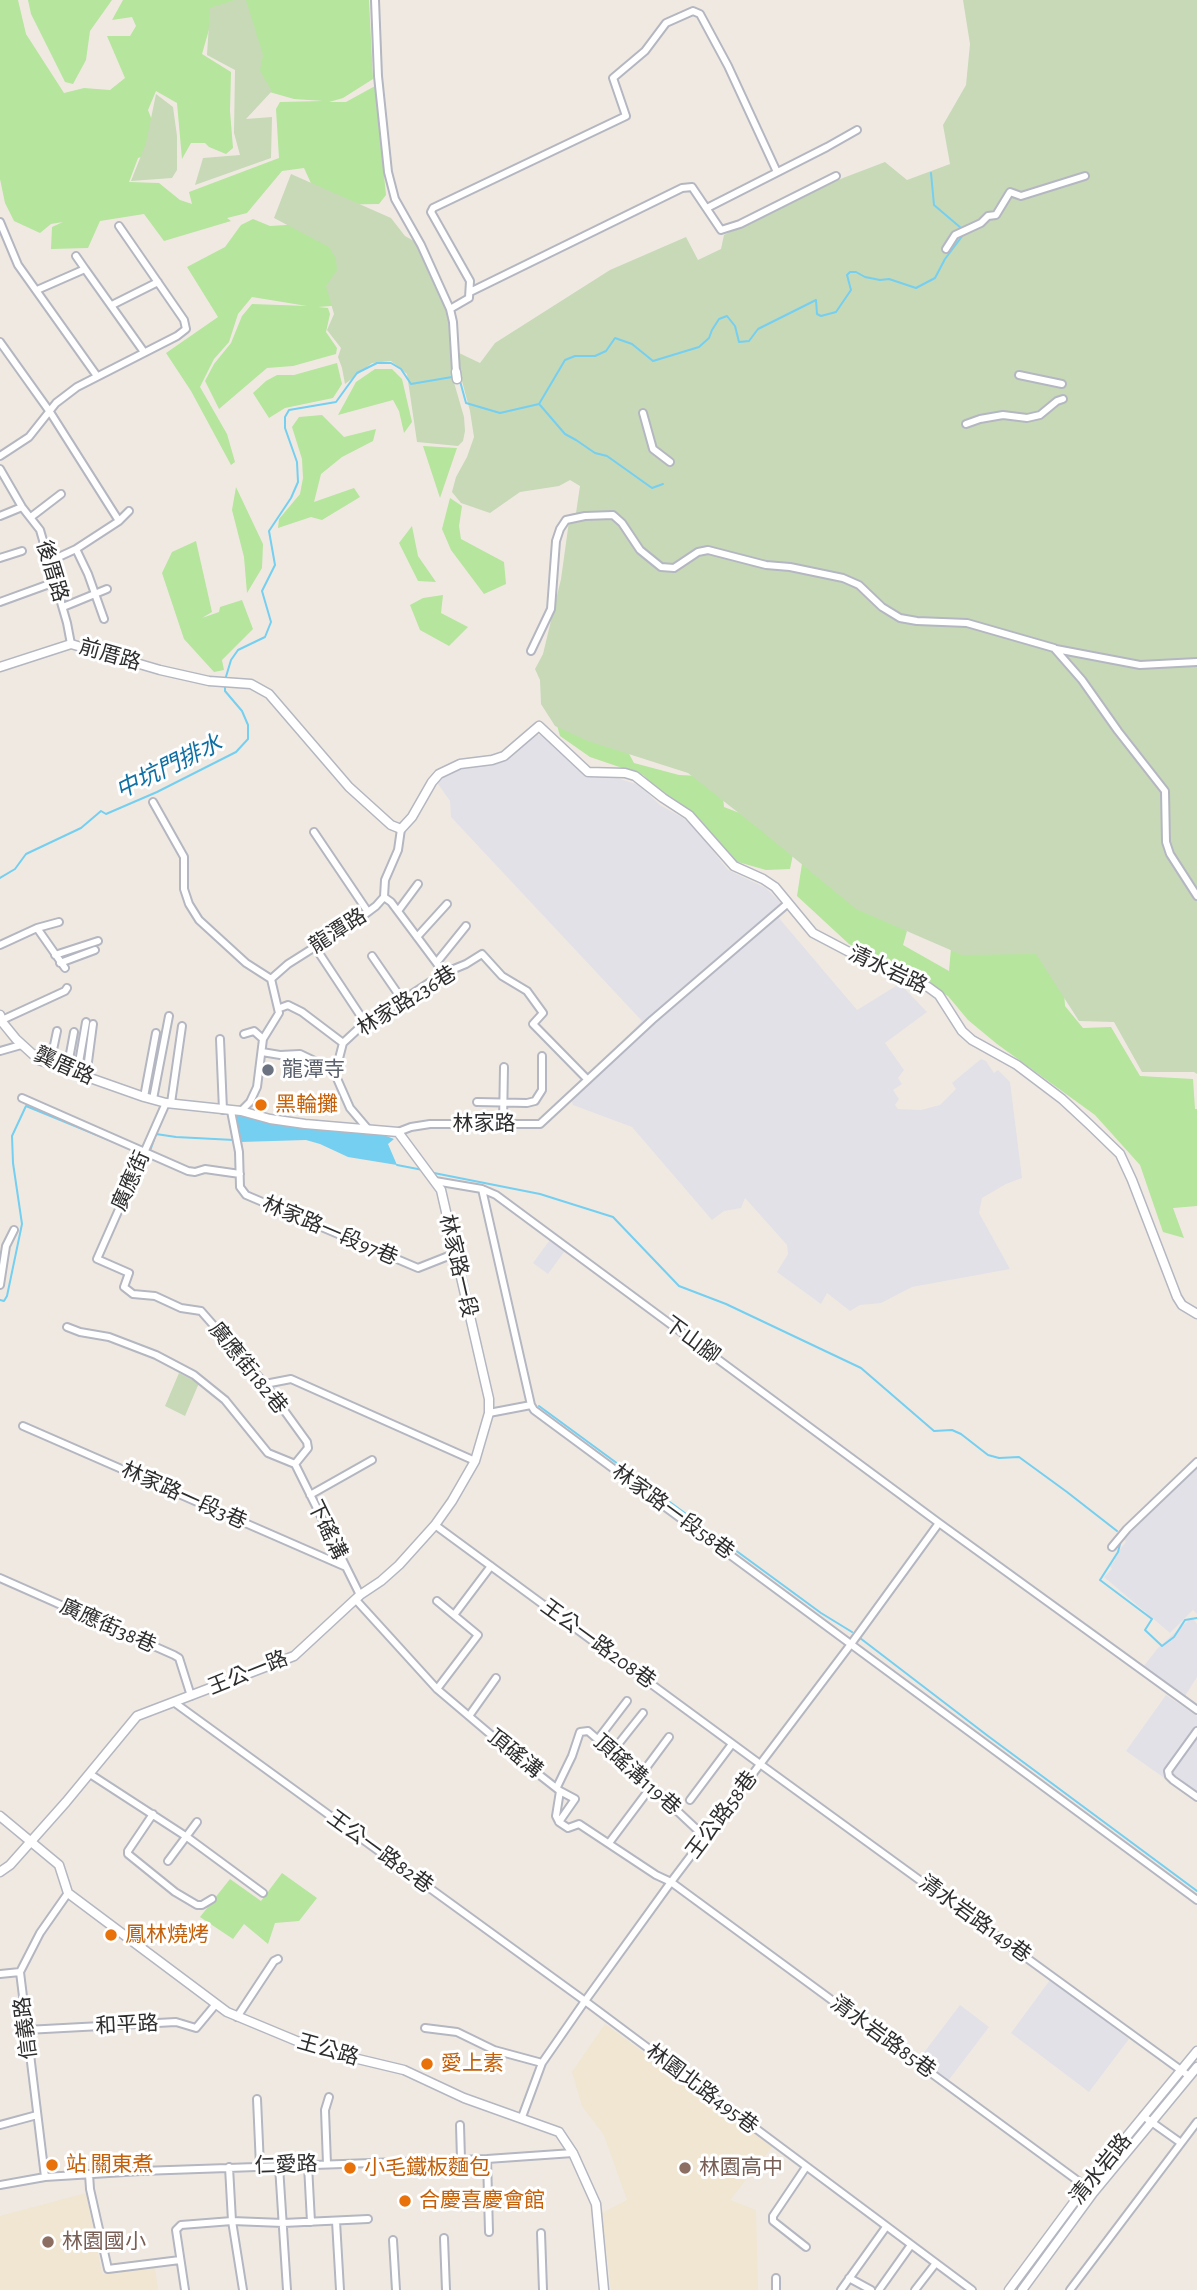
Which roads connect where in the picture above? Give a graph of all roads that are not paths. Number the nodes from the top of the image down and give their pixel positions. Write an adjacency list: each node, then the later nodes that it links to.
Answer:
1 (375, 0): 16 (street)
2 (857, 130): 3 (street)
3 (777, 172): 6 (street); 14 (street)
4 (836, 176): 6 (street)
5 (1085, 176): 9 (street)
6 (707, 208): 14 (street)
7 (0, 222): 13 (street)
8 (119, 226): 12 (street)
9 (946, 249)
10 (76, 256): 11 (street)
11 (85, 269): 13 (street); 15 (street)
12 (158, 282): 15 (street); 18 (street)
13 (37, 290): 21 (street)
14 (470, 292): 16 (street)
15 (112, 305): 18 (street)
16 (450, 309): 19 (street)
17 (0, 342): 24 (street)
18 (144, 352): 21 (street)
19 (456, 375)
20 (1019, 375): 22 (street)
21 (97, 376): 24 (street)
22 (1062, 384)
23 (1063, 399): 26 (street)
24 (50, 412): 27 (street); 35 (street)
25 (643, 413): 28 (street)
26 (966, 424)
27 (0, 456)
28 (670, 461)
29 (0, 468): 31 (street, 後厝路)
30 (61, 494): 34 (street)
31 (22, 507): 33 (street); 34 (street, 後厝路)
32 (129, 511): 35 (street)
33 (0, 516)
34 (31, 517): 39 (street, 後厝路)
35 (119, 521): 36 (street)
36 (76, 549): 39 (street); 42 (street)
37 (22, 551): 38 (street)
38 (0, 558)
39 (50, 561): 40 (street, 後厝路)
40 (55, 582): 43 (street); 44 (street, 後厝路)
41 (107, 589): 42 (street)
42 (96, 595): 44 (street); 45 (street)
43 (0, 602)
44 (63, 607): 46 (street, 後厝路)
45 (104, 620)
46 (71, 644): 50 (street, 前厝路); 53 (street, 前厝路)
47 (1054, 648): 48 (street); 49 (street); 56 (street)
48 (531, 651)
49 (1197, 662)
50 (0, 667)
51 (539, 726): 53 (street, 龍潭路); 59 (street, 清水岩路)
52 (153, 802): 74 (street)
53 (401, 829): 57 (street, 龍潭路)
54 (314, 832): 61 (street)
55 (418, 884): 60 (street)
56 (1197, 896)
57 (384, 897): 60 (street); 61 (street, 龍潭路)
58 (446, 904): 65 (street)
59 (787, 904): 99 (street, 林家路); 119 (street, 清水岩路)
60 (398, 911): 65 (street)
61 (368, 912): 68 (street, 龍潭路)
62 (59, 922): 64 (street)
63 (466, 926): 72 (street)
64 (37, 928): 67 (street); 70 (street)
65 (418, 937): 72 (street)
66 (98, 941): 70 (street)
67 (0, 945)
68 (315, 947): 74 (street, 龍潭路); 80 (street)
69 (95, 950): 70 (street)
70 (55, 955)
71 (372, 957): 76 (street)
72 (437, 962): 73 (street)
73 (444, 973): 76 (street, 林家路236巷); 99 (street, 林家路236巷)
74 (271, 979): 77 (street)
75 (67, 988): 79 (street)
76 (403, 1001): 80 (street, 林家路236巷)
77 (280, 1008): 86 (street); 88 (street)
78 (169, 1016): 103 (street)
79 (1, 1020): 89 (street, 龔厝路)
80 (366, 1024): 88 (street, 林家路236巷)
81 (183, 1026): 106 (street, 廣應街)
82 (57, 1031): 93 (street)
83 (74, 1032): 95 (street)
84 (156, 1033): 101 (street)
85 (244, 1034): 86 (street)
86 (263, 1038): 91 (street)
87 (220, 1039): 107 (street, 林家路一段97巷)
88 (343, 1043): 97 (street, 林家路236巷)
89 (21, 1045): 90 (street); 93 (street, 龔厝路)
90 (0, 1051)
91 (262, 1052): 97 (street); 107 (street)
92 (542, 1056): 105 (street)
93 (50, 1064): 95 (street, 龔厝路)
94 (504, 1067): 105 (street)
95 (67, 1070): 96 (street, 龔厝路)
96 (77, 1074): 98 (street, 龔厝路); 98 (street)
97 (335, 1074): 109 (street)
98 (86, 1077): 100 (street, 龔厝路)
99 (587, 1079): 108 (street, 林家路)
100 (103, 1084): 101 (street, 林家路)
101 (144, 1097): 103 (street, 林家路)
102 (22, 1098): 111 (street)
103 (153, 1100): 106 (street, 林家路)
104 (477, 1102): 105 (street)
105 (503, 1102): 108 (street)
106 (169, 1103): 107 (street, 林家路); 111 (street, 廣應街)
107 (232, 1110): 109 (street, 林家路); 112 (street, 林家路一段97巷)
108 (503, 1124): 110 (street, 林家路)
109 (367, 1128): 110 (street, 林家路)
110 (398, 1132): 113 (street, 林家路一段)
111 (143, 1154): 112 (street); 117 (street, 廣應街)
112 (240, 1174): 116 (street, 林家路一段97巷)
113 (435, 1181): 114 (street, 下山腳); 116 (street, 林家路一段)
114 (482, 1189): 122 (street); 130 (street, 下山腳)
115 (15, 1230): 118 (street)
116 (456, 1253): 123 (street, 林家路一段)
117 (97, 1259): 121 (street, 廣應街182巷)
118 (0, 1285)
119 (1197, 1314)
120 (67, 1327): 128 (street)
121 (265, 1384): 126 (street); 128 (street, 廣應街182巷)
122 (531, 1405): 123 (street); 139 (street, 林家路一段58巷)
123 (489, 1413): 126 (street, 王公一路)
124 (23, 1426): 134 (street, 林家路一段3巷)
125 (372, 1460): 129 (street)
126 (475, 1461): 131 (street, 王公一路)
127 (1197, 1462): 132 (street)
128 (295, 1464): 129 (street, 下磘溝)
129 (310, 1494): 134 (street, 下磘溝)
130 (939, 1523): 139 (street, 王公路58巷); 145 (street)
131 (435, 1525): 133 (street, 王公一路208巷); 136 (street, 王公一路)
132 (1112, 1547)
133 (491, 1566): 138 (street); 151 (street, 王公一路208巷)
134 (346, 1567): 136 (street, 下磘溝)
135 (0, 1578): 142 (street, 廣應街38巷)
136 (358, 1597): 141 (street, 頂磘溝); 142 (street, 王公一路)
137 (437, 1601): 138 (street)
138 (454, 1615): 141 (street)
139 (851, 1644): 153 (street, 王公路58巷); 174 (street, 林家路一段58巷)
140 (496, 1678): 147 (street)
141 (437, 1689): 147 (street, 頂磘溝)
142 (191, 1696): 144 (street, 王公一路)
143 (627, 1701): 150 (street)
144 (175, 1703): 154 (street, 王公一路); 178 (street, 王公一路82巷)
145 (1197, 1710)
146 (643, 1713): 152 (street)
147 (469, 1716): 157 (street, 頂磘溝)
148 (1197, 1731): 158 (street)
149 (669, 1737): 155 (street)
150 (597, 1739): 152 (street, 頂磘溝119巷); 157 (street, 頂磘溝119巷)
151 (732, 1744): 153 (street, 王公一路208巷); 159 (street)
152 (612, 1752): 155 (street, 頂磘溝119巷)
153 (760, 1764): 165 (street, 王公路58巷); 186 (street, 清水岩路149巷)
154 (90, 1774): 160 (street); 166 (street, 王公一路)
155 (640, 1776): 156 (street, 頂磘溝119巷)
156 (651, 1787): 165 (street, 頂磘溝119巷); 167 (street)
157 (558, 1789): 163 (street, 頂磘溝); 163 (street)
158 (1197, 1797)
159 (690, 1800)
160 (153, 1814): 164 (street); 173 (street)
161 (0, 1816): 166 (street)
162 (198, 1822): 164 (street)
163 (559, 1822): 167 (street)
164 (187, 1837): 168 (street); 172 (street)
165 (706, 1838): 170 (street, 王公路58巷)
166 (31, 1842): 169 (street, 王公一路); 171 (street)
167 (609, 1843): 170 (street)
168 (168, 1861)
169 (0, 1872)
170 (671, 1882): 178 (street, 王公路58巷); 210 (street, 清水岩路85巷)
171 (68, 1893): 176 (street, 信義路); 179 (street, 王公路)
172 (264, 1893)
173 (212, 1899)
174 (1197, 1900)
175 (278, 1959): 180 (street)
176 (20, 1972): 177 (street); 182 (street, 信義路)
177 (0, 1974)
178 (585, 2001): 184 (street, 王公路58巷); 206 (street, 林園北路495巷)
179 (216, 2004): 180 (street, 王公路); 182 (street, 和平路)
180 (237, 2017): 192 (street, 王公路)
181 (425, 2028): 184 (street)
182 (26, 2030): 190 (street, 信義路)
183 (1197, 2051): 186 (street, 清水岩路)
184 (542, 2063): 192 (street, 王公路58巷)
185 (1197, 2067): 187 (street, 清水岩路)
186 (1181, 2070): 187 (street, 清水岩路149巷); 191 (street, 清水岩路)
187 (1189, 2076): 193 (street, 清水岩路)
188 (329, 2096): 201 (street)
189 (257, 2099): 203 (street)
190 (37, 2115): 195 (street); 208 (street, 信義路)
191 (1143, 2116): 193 (street); 210 (street, 清水岩路)
192 (522, 2117): 198 (street, 王公路)
193 (1151, 2122): 197 (street); 211 (street, 清水岩路)
194 (1197, 2122): 197 (street)
195 (0, 2125)
196 (460, 2125): 200 (street)
197 (1181, 2143): 244 (street)
198 (573, 2153): 199 (street, 仁愛路); 235 (street, 王公路)
199 (487, 2158): 200 (street, 仁愛路); 218 (street)
200 (461, 2159): 201 (street, 仁愛路)
201 (327, 2164): 202 (street, 仁愛路)
202 (308, 2165): 204 (street, 仁愛路); 215 (street)
203 (260, 2166): 204 (street, 仁愛路); 205 (street, 仁愛路)
204 (279, 2166): 216 (street)
205 (229, 2167): 207 (street, 仁愛路); 213 (street)
206 (806, 2167): 217 (street, 林園北路495巷); 223 (street)
207 (89, 2174): 208 (street, 仁愛路); 224 (street)
208 (45, 2177): 209 (street, 仁愛路)
209 (0, 2185)
210 (1086, 2186): 211 (street, 清水岩路85巷); 242 (street, 清水岩路)
211 (1093, 2193): 243 (street, 清水岩路)
212 (368, 2219): 214 (street)
213 (232, 2221): 216 (street); 224 (street); 229 (street)
214 (336, 2221): 215 (street); 231 (street)
215 (311, 2222): 216 (street)
216 (283, 2223): 230 (street)
217 (886, 2227): 222 (street, 林園北路495巷); 227 (street)
218 (489, 2232)
219 (541, 2233): 234 (street)
220 (444, 2238): 233 (street)
221 (393, 2240): 232 (street)
222 (911, 2245): 225 (street, 林園北路495巷); 239 (street)
223 (806, 2247)
224 (180, 2260): 228 (street)
225 (936, 2263): 240 (street); 241 (street, 林園北路495巷)
226 (776, 2278): 236 (street)
227 (849, 2278): 237 (street); 238 (street)
228 (185, 2290)
229 (243, 2290)
230 (287, 2290)
231 (340, 2290)
232 (396, 2290)
233 (446, 2290)
234 (543, 2290)
235 (604, 2290)
236 (776, 2290)
237 (841, 2290)
238 (871, 2290)
239 (879, 2290)
240 (915, 2290)
241 (972, 2290)
242 (1009, 2290)
243 (1022, 2290)
244 (1070, 2290)

